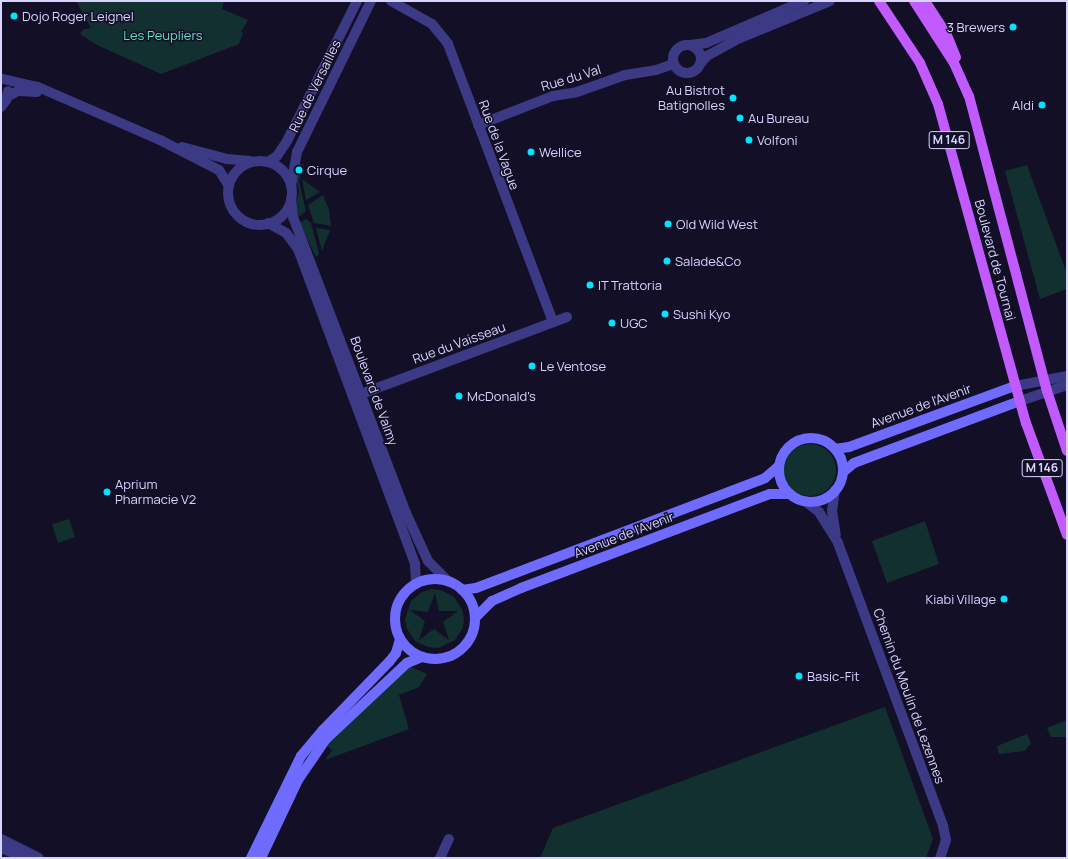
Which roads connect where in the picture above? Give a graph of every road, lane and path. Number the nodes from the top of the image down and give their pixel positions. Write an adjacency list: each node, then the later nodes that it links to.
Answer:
1 (357, 1): 20 (street, Rue de Versailles)
2 (371, 1): 22 (street, Rue de Versailles)
3 (391, 1): 17 (street, Rue de la Vague)
4 (804, 1): 9 (street)
5 (830, 1): 11 (street)
6 (879, 1): 30 (main road, Boulevard de Tournai / M 146)
7 (914, 1): 13 (main road, Boulevard de Tournai / M 146)
8 (925, 1): 13 (main road, M 146)
9 (690, 45): 10 (street); 11 (street)
10 (673, 64): 11 (street); 17 (street, Rue du Val)
11 (700, 64)
12 (2, 78): 14 (street); 15 (street)
13 (963, 80): 28 (main road, Boulevard de Tournai / M 146)
14 (7, 97): 15 (street); 16 (street)
15 (57, 97): 18 (street)
16 (1, 107)
17 (478, 125): 26 (street, Rue de la Vague)
18 (160, 140): 19 (street); 21 (street)
19 (256, 161): 20 (street); 21 (street)
20 (268, 162): 22 (street)
21 (229, 186): 24 (street)
22 (291, 186): 23 (street)
23 (291, 199): 24 (street); 32 (street, Boulevard de Valmy)
24 (268, 223): 44 (street, Boulevard de Valmy)
25 (567, 317): 26 (street, Rue du Vaisseau)
26 (553, 322): 32 (street, Rue du Vaisseau)
27 (1067, 376): 28 (street)
28 (1044, 380): 30 (street); 31 (main road, Boulevard de Tournai / M 146)
29 (1067, 385): 31 (street)
30 (1016, 386): 33 (main road, Boulevard de Tournai / M 146); 34 (main road, Avenue de l'Avenir)
31 (1047, 391): 33 (street); 35 (main road, Boulevard de Tournai / M 146)
32 (361, 394): 43 (street, Boulevard de Valmy)
33 (1020, 401): 37 (main road); 41 (main road, Boulevard de Tournai / M 146)
34 (835, 449): 36 (main road); 37 (main road)
35 (1067, 451)
36 (779, 466): 39 (main road); 45 (main road, Avenue de l'Avenir)
37 (843, 472): 38 (main road)
38 (835, 490): 40 (main road); 42 (street, Chemin du Moulin de Lezennes)
39 (790, 494): 40 (main road); 46 (main road, Avenue de l'Avenir)
40 (805, 501): 42 (street, Chemin du Moulin de Lezennes)
41 (1067, 535)
42 (838, 543): 57 (street, Chemin du Moulin de Lezennes)
43 (450, 582): 44 (main road); 45 (main road)
44 (416, 584): 47 (main road)
45 (462, 590): 46 (main road)
46 (475, 618): 48 (main road)
47 (400, 639): 48 (main road); 54 (main road)
48 (422, 657): 55 (main road)
49 (1, 839): 53 (street)
50 (448, 839): 56 (street)
51 (1, 848): 52 (street)
52 (26, 858)
53 (39, 858)
54 (251, 858)
55 (261, 858)
56 (440, 858)
57 (940, 858)

